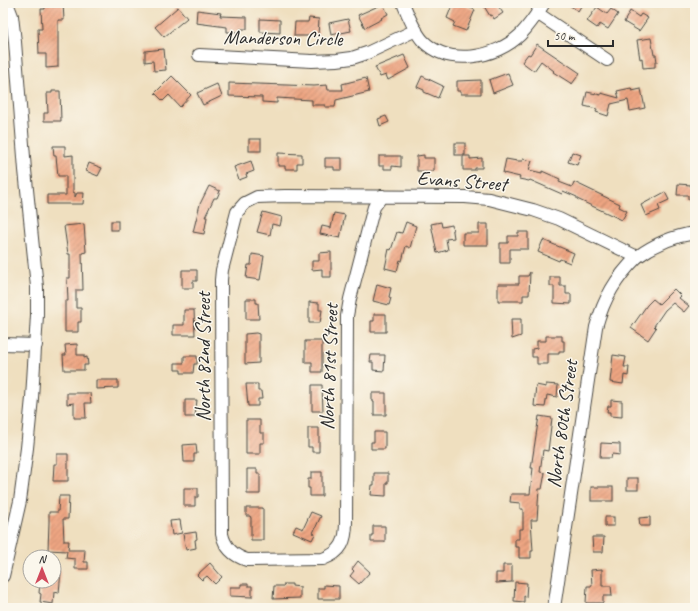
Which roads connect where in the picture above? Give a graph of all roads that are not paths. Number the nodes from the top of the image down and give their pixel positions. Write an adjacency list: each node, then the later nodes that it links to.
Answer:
1 (7, 3): 6 (street)
2 (15, 3): 6 (street)
3 (403, 3): 7 (street)
4 (544, 3): 5 (street)
5 (537, 14): 7 (street); 9 (street)
6 (12, 16): 15 (street)
7 (416, 30): 8 (street, Manderson Circle)
8 (199, 55)
9 (607, 60)
10 (382, 196): 11 (street, Evans Street); 13 (street, Evans Street); 16 (street, North 81st Street)
11 (257, 197): 16 (street, North 82nd Street)
12 (695, 233): 13 (street)
13 (637, 257): 19 (street, North 80th Street)
14 (3, 344): 15 (street)
15 (36, 345): 17 (street)
16 (222, 529)
17 (8, 532): 18 (street)
18 (3, 576)
19 (554, 608)

